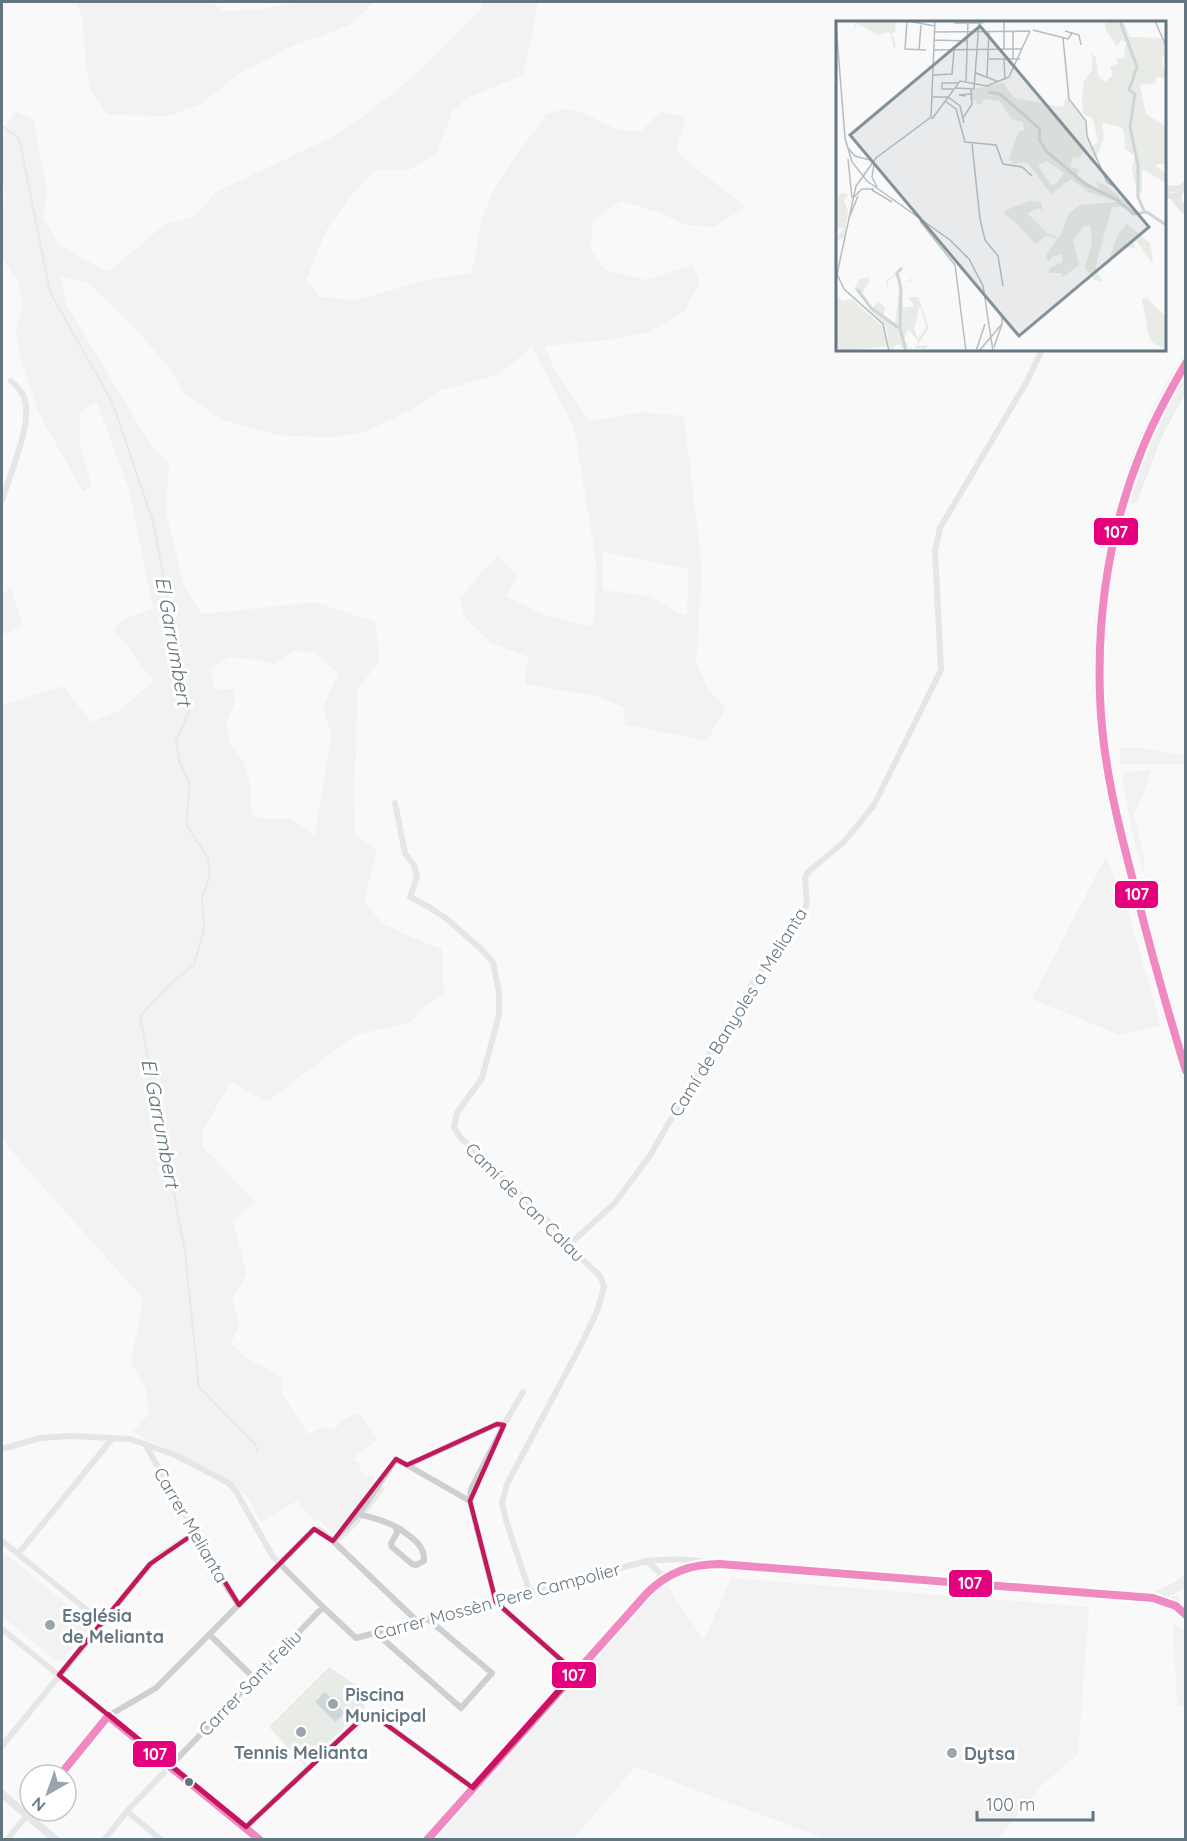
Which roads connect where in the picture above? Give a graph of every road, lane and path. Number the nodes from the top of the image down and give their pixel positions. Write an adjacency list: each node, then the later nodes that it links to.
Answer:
1 (1184, 185): 2 (street); 4 (street)
2 (1166, 188)
3 (1166, 194): 4 (street)
4 (1178, 202): 5 (street)
5 (1185, 210)
6 (1042, 351): 14 (street, Camí de Banyoles a Melianta)
7 (1185, 362): 13 (highway)
8 (1185, 379): 12 (highway)
9 (11, 381): 10 (street)
10 (2, 500)
11 (395, 803): 14 (street, Camí de Can Calau)
12 (1185, 1049)
13 (1185, 1073)
14 (571, 1243): 36 (street, Camí de Can Calau)
15 (524, 1392): 16 (street)
16 (504, 1425): 20 (street); 21 (street)
17 (112, 1439): 18 (street, Carrer Mossèn Pere Campolier); 19 (street, Carrer Mossèn Pere Campolier); 27 (street)
18 (145, 1443): 24 (street, Carrer Melianta); 30 (street, Carrer Mossèn Pere Campolier)
19 (2, 1449)
20 (407, 1465): 21 (street); 22 (street)
21 (470, 1501): 38 (street)
22 (358, 1514): 23 (street); 26 (street)
23 (396, 1527): 23 (street)
24 (195, 1533): 39 (street, Carrer Melianta); 45 (street)
25 (2, 1541): 27 (street)
26 (333, 1541): 30 (street); 44 (street)
27 (18, 1554): 45 (street)
28 (670, 1559): 29 (street, Carrer Mossèn Pere Campolier); 31 (street, Carrer Mossèn Pere Campolier); 32 (street)
29 (647, 1561): 33 (street); 36 (street, Carrer Mossèn Pere Campolier)
30 (280, 1564): 39 (street); 41 (street, Carrer Mossèn Pere Campolier)
31 (712, 1564): 32 (main road); 37 (main road)
32 (674, 1571): 33 (main road)
33 (664, 1577): 49 (main road)
34 (1185, 1580): 35 (main road)
35 (1178, 1587): 37 (main road); 40 (main road)
36 (530, 1593): 38 (street, Carrer Mossèn Pere Campolier)
37 (1153, 1598): 40 (main road)
38 (496, 1602): 43 (street, Carrer Mossèn Pere Campolier); 49 (street)
39 (239, 1605): 48 (street)
40 (1176, 1606): 42 (main road)
41 (323, 1607): 47 (street, Carrer Mossèn Pere Campolier); 51 (street, Carrer Sant Feliu)
42 (1185, 1615)
43 (429, 1620): 44 (street, Carrer Mossèn Pere Campolier); 47 (street)
44 (417, 1621): 47 (street, Carrer Mossèn Pere Campolier)
45 (103, 1623): 50 (street)
46 (2, 1629): 50 (street)
47 (376, 1633)
48 (210, 1635): 51 (street); 52 (street)
49 (576, 1673): 56 (main road)
50 (60, 1675): 52 (street); 53 (street)
51 (254, 1678): 55 (street, Carrer Sant Feliu)
52 (108, 1716): 54 (street); 55 (street)
53 (2, 1746)
54 (70, 1763)
55 (171, 1765): 59 (street, Carrer Sant Feliu); 62 (street)
56 (474, 1788): 62 (street); 68 (main road)
57 (2, 1794): 58 (street)
58 (18, 1805)
59 (127, 1811): 65 (street, Carrer Sant Feliu); 66 (street)
60 (21, 1823): 63 (street)
61 (39, 1823): 64 (street)
62 (246, 1827): 67 (street)
63 (7, 1839)
64 (56, 1839)
65 (104, 1839)
66 (162, 1839)
67 (261, 1839)
68 (427, 1839)

